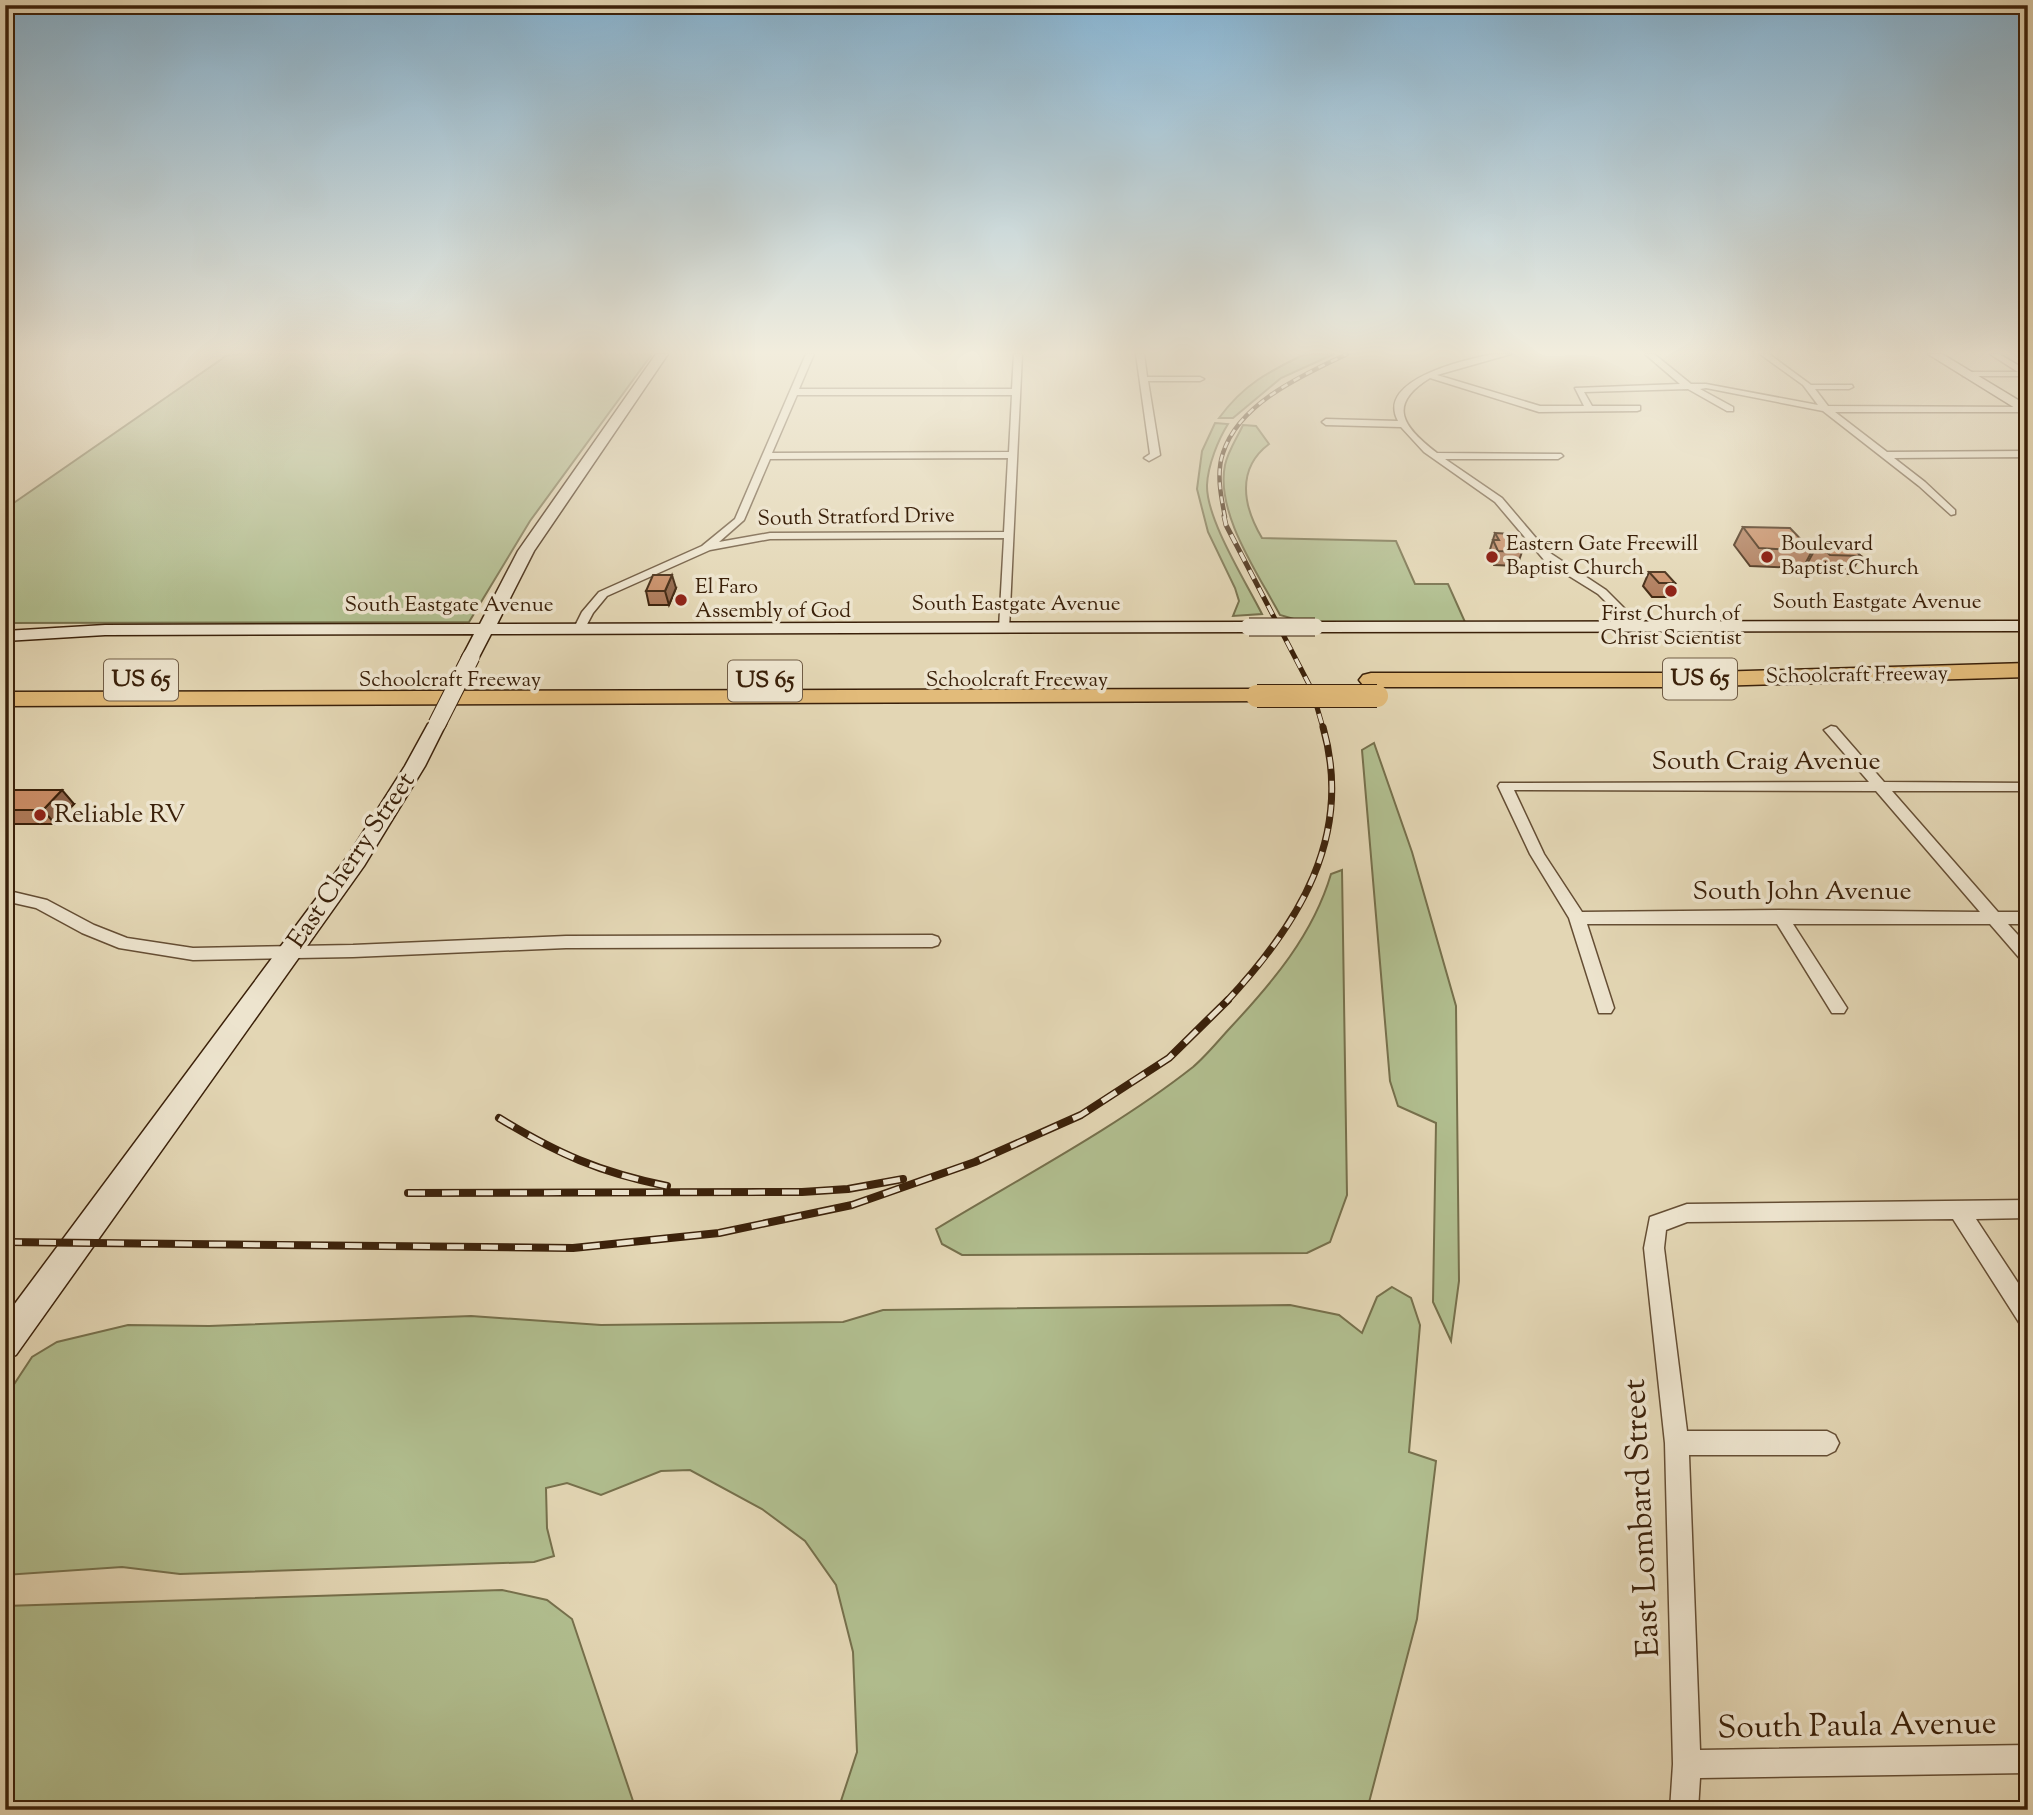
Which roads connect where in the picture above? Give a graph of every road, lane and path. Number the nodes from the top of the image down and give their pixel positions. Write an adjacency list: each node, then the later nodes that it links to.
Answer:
1 (603, 439): 21 (street, East Cherry Street)
2 (775, 439): 8 (street)
3 (1013, 439): 9 (street)
4 (1153, 439): 13 (street)
5 (1417, 439): 10 (street)
6 (1865, 439): 7 (street)
7 (1886, 455): 12 (street); 14 (street)
8 (768, 456): 9 (street); 15 (street)
9 (1012, 456): 16 (street)
10 (1435, 456): 11 (street); 19 (street)
11 (1558, 456)
12 (2025, 456)
13 (1149, 458)
14 (1951, 512)
15 (739, 520): 17 (street); 18 (street)
16 (1008, 535): 17 (street, South Stratford Drive); 23 (street)
17 (769, 536): 18 (street, South Stratford Drive)
18 (706, 548): 22 (street)
19 (1635, 625): 20 (street, South Eastgate Avenue); 23 (street, South Eastgate Avenue, bridge)
20 (2028, 626)
21 (486, 628): 22 (street, South Eastgate Avenue); 24 (street, South Eastgate Avenue); 40 (street, East Cherry Street, bridge)
22 (580, 628): 23 (street, South Eastgate Avenue)
23 (1005, 628)
24 (5, 636)
25 (2028, 670): 29 (highway, Schoolcraft Freeway / US 65)
26 (5, 680): 28 (highway, Schoolcraft Freeway / US 65)
27 (2028, 686): 29 (highway, Schoolcraft Freeway / US 65)
28 (1255, 688): 29 (highway, Schoolcraft Freeway / US 65, bridge); 30 (highway, Schoolcraft Freeway / US 65)
29 (1374, 688)
30 (5, 699)
31 (1831, 730): 32 (street)
32 (1880, 786): 33 (street, South Craig Avenue); 36 (street); 37 (street, South Craig Avenue)
33 (2028, 787)
34 (5, 895): 40 (street)
35 (1780, 916): 36 (street, South John Avenue); 37 (street, South John Avenue); 43 (street)
36 (1992, 916): 38 (street, South John Avenue); 41 (street)
37 (1577, 918): 42 (street)
38 (2028, 918)
39 (932, 941): 40 (street)
40 (292, 952): 47 (street, East Cherry Street)
41 (2028, 957)
42 (1605, 1008)
43 (1838, 1008)
44 (1958, 1209): 45 (street); 46 (street); 48 (street, East Lombard Street)
45 (2028, 1209)
46 (2028, 1317)
47 (5, 1344)
48 (1677, 1443): 49 (street); 51 (street, East Lombard Street)
49 (1827, 1443)
50 (2028, 1759): 51 (street, South Paula Avenue)
51 (1687, 1764): 52 (street, East Lombard Street)
52 (1684, 1810)

